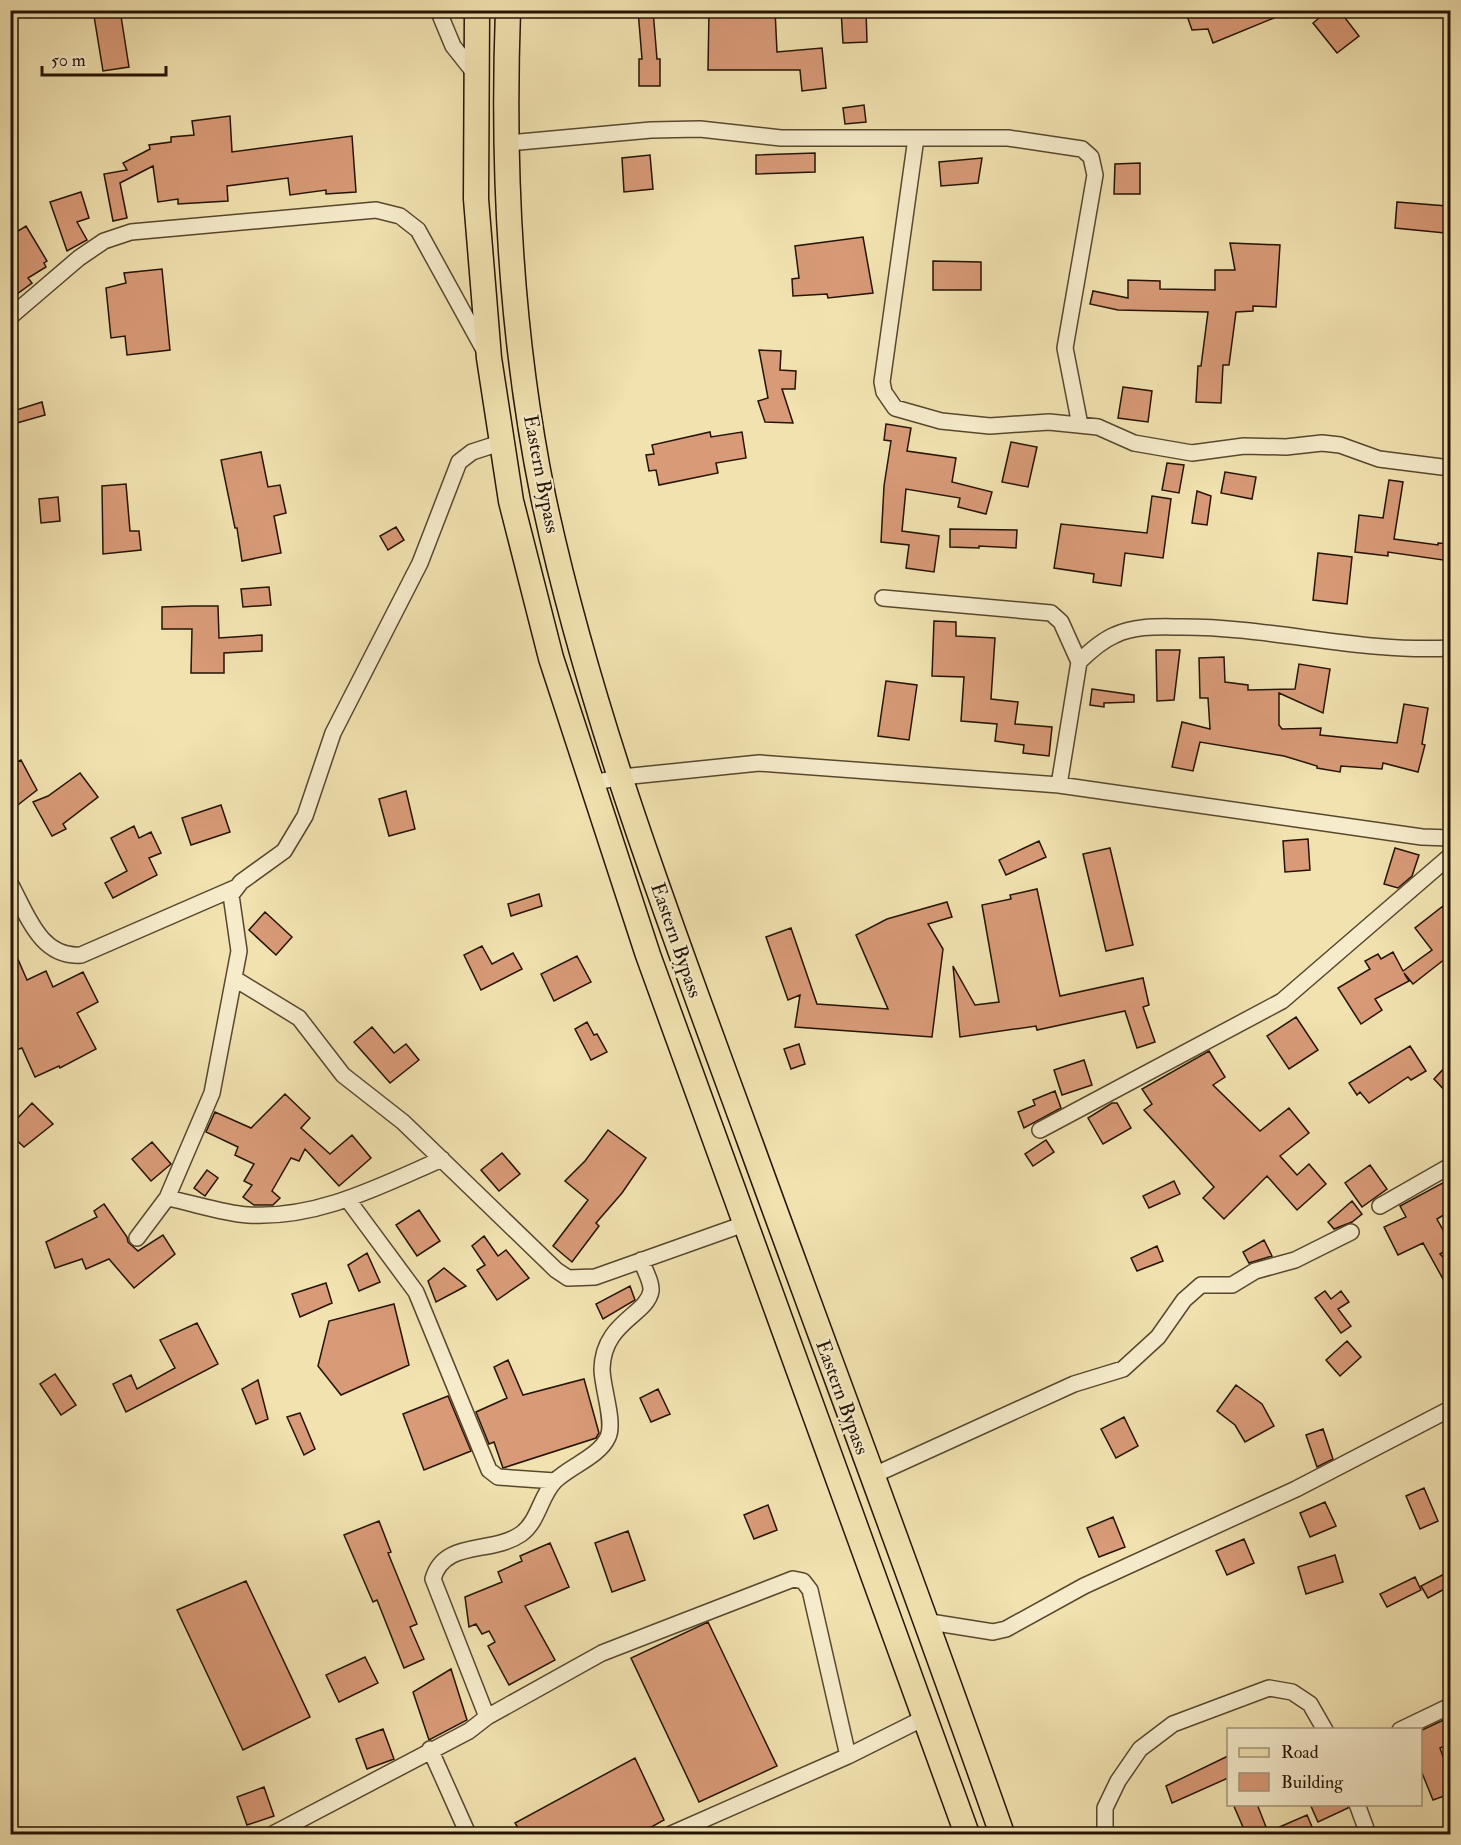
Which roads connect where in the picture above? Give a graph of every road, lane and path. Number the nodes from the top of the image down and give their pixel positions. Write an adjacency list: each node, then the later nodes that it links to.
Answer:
1 (438, 10): 4 (street)
2 (477, 10): 4 (main road, Eastern Bypass)
3 (508, 10): 6 (main road, Eastern Bypass)
4 (476, 75): 8 (main road, Eastern Bypass)
5 (916, 138): 6 (street); 9 (street); 9 (street)
6 (508, 143): 15 (main road, Eastern Bypass)
7 (10, 317): 8 (street)
8 (489, 358): 10 (main road, Eastern Bypass)
9 (1080, 425): 11 (street)
10 (500, 443): 16 (main road, Eastern Bypass); 21 (street)
11 (1450, 468)
12 (883, 598): 14 (street)
13 (1450, 648): 14 (street)
14 (1079, 662): 17 (street)
15 (622, 777): 16 (street); 17 (street); 34 (main road, Eastern Bypass)
16 (592, 783): 29 (main road, Eastern Bypass)
17 (1059, 785): 18 (street)
18 (1450, 838)
19 (1450, 856): 23 (street)
20 (10, 883): 21 (street)
21 (235, 888): 22 (street)
22 (235, 979): 24 (street); 26 (street)
23 (1040, 1130)
24 (442, 1159): 27 (street); 32 (street)
25 (1450, 1166): 28 (street)
26 (167, 1198): 27 (street); 31 (street)
27 (348, 1200): 35 (street)
28 (1380, 1206)
29 (747, 1223): 32 (street); 39 (main road, Eastern Bypass)
30 (1352, 1232): 34 (street)
31 (137, 1238)
32 (641, 1260): 35 (street)
33 (1450, 1409): 36 (street)
34 (872, 1476): 36 (main road, Eastern Bypass)
35 (555, 1481): 38 (street)
36 (924, 1621): 50 (main road, Eastern Bypass)
37 (1450, 1706): 41 (street)
38 (487, 1717): 42 (street); 43 (street)
39 (924, 1718): 43 (street); 49 (main road, Eastern Bypass)
40 (1324, 1728): 51 (street)
41 (1404, 1728)
42 (430, 1749): 46 (street); 47 (street)
43 (848, 1756): 45 (street)
44 (1358, 1806): 52 (street)
45 (699, 1829): 48 (street)
46 (273, 1834)
47 (468, 1834)
48 (671, 1834)
49 (965, 1834)
50 (1002, 1834)
51 (1105, 1834)
52 (1368, 1834)

